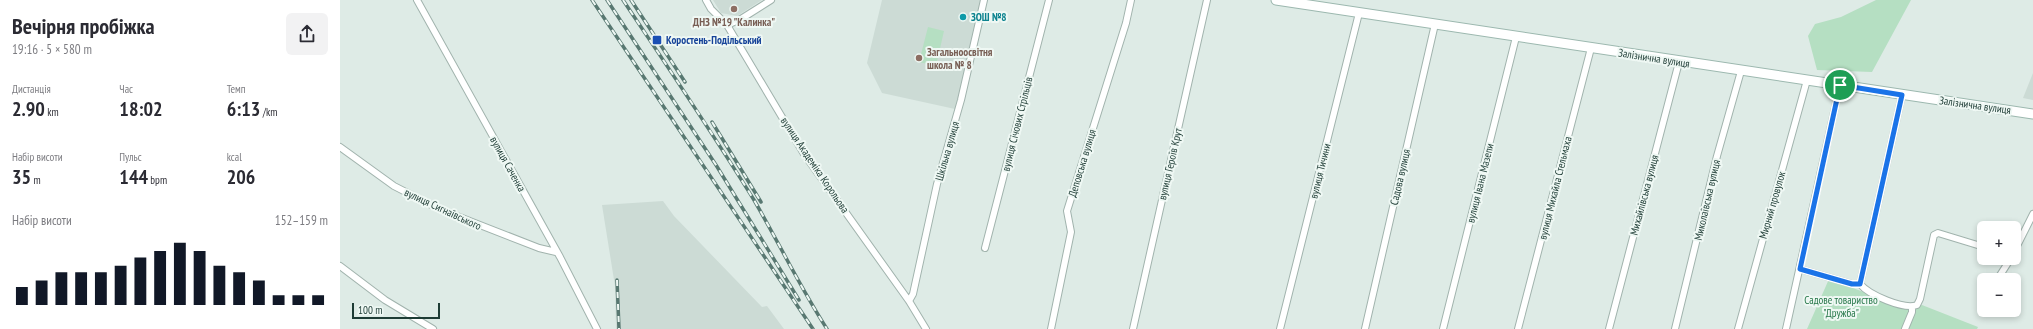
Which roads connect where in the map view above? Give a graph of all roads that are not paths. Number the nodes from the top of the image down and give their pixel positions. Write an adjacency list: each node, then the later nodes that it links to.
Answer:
1 (417, 0): 25 (street, вулиця Саченка)
2 (706, 0): 11 (street, вулиця Академіка Корольова)
3 (771, 0): 11 (street)
4 (984, 0): 29 (street, Шкільна вулиця)
5 (1049, 0): 24 (street, вулиця Січових Стрільців)
6 (1131, 0): 34 (street, Деповська вулиця)
7 (1208, 0): 35 (street, вулиця Героїв Крут)
8 (1276, 0): 9 (street, Залізнична вулиця)
9 (1359, 13): 10 (street, Залізнична вулиця); 36 (street, вулиця Тичини)
10 (1435, 24): 12 (street, Залізнична вулиця); 37 (street, Садова вулиця)
11 (727, 25): 29 (street, вулиця Академіка Корольова)
12 (1516, 36): 13 (street, Залізнична вулиця); 38 (street, вулиця Івана Мазепи)
13 (1591, 48): 14 (street, Залізнична вулиця); 39 (street, вулиця Михайла Стельмаха)
14 (1679, 62): 15 (street, Залізнична вулиця); 40 (street, Михайлівська вулиця)
15 (1741, 71): 16 (street, Залізнична вулиця); 41 (street, Миколаївська вулиця)
16 (1807, 80): 17 (street, Залізнична вулиця); 42 (street, Мирний провулок)
17 (1840, 85): 18 (street, Залізнична вулиця); 27 (street)
18 (1902, 95): 19 (street, Залізнична вулиця); 28 (street)
19 (2033, 114)
20 (340, 147): 25 (street, вулиця Сигнаївського)
21 (2033, 214): 22 (street)
22 (2021, 238)
23 (1977, 245): 30 (street)
24 (985, 248)
25 (556, 252): 32 (street, вулиця Саченка)
26 (340, 266): 31 (street)
27 (1800, 269): 28 (street); 43 (street)
28 (1860, 284): 30 (street)
29 (909, 301): 33 (street, вулиця Академіка Корольова)
30 (1912, 307): 44 (street)
31 (433, 329)
32 (597, 329)
33 (926, 329)
34 (1051, 329)
35 (1133, 329)
36 (1280, 329)
37 (1365, 329)
38 (1443, 329)
39 (1518, 329)
40 (1609, 329)
41 (1675, 329)
42 (1738, 329)
43 (1786, 329)
44 (1905, 329)

